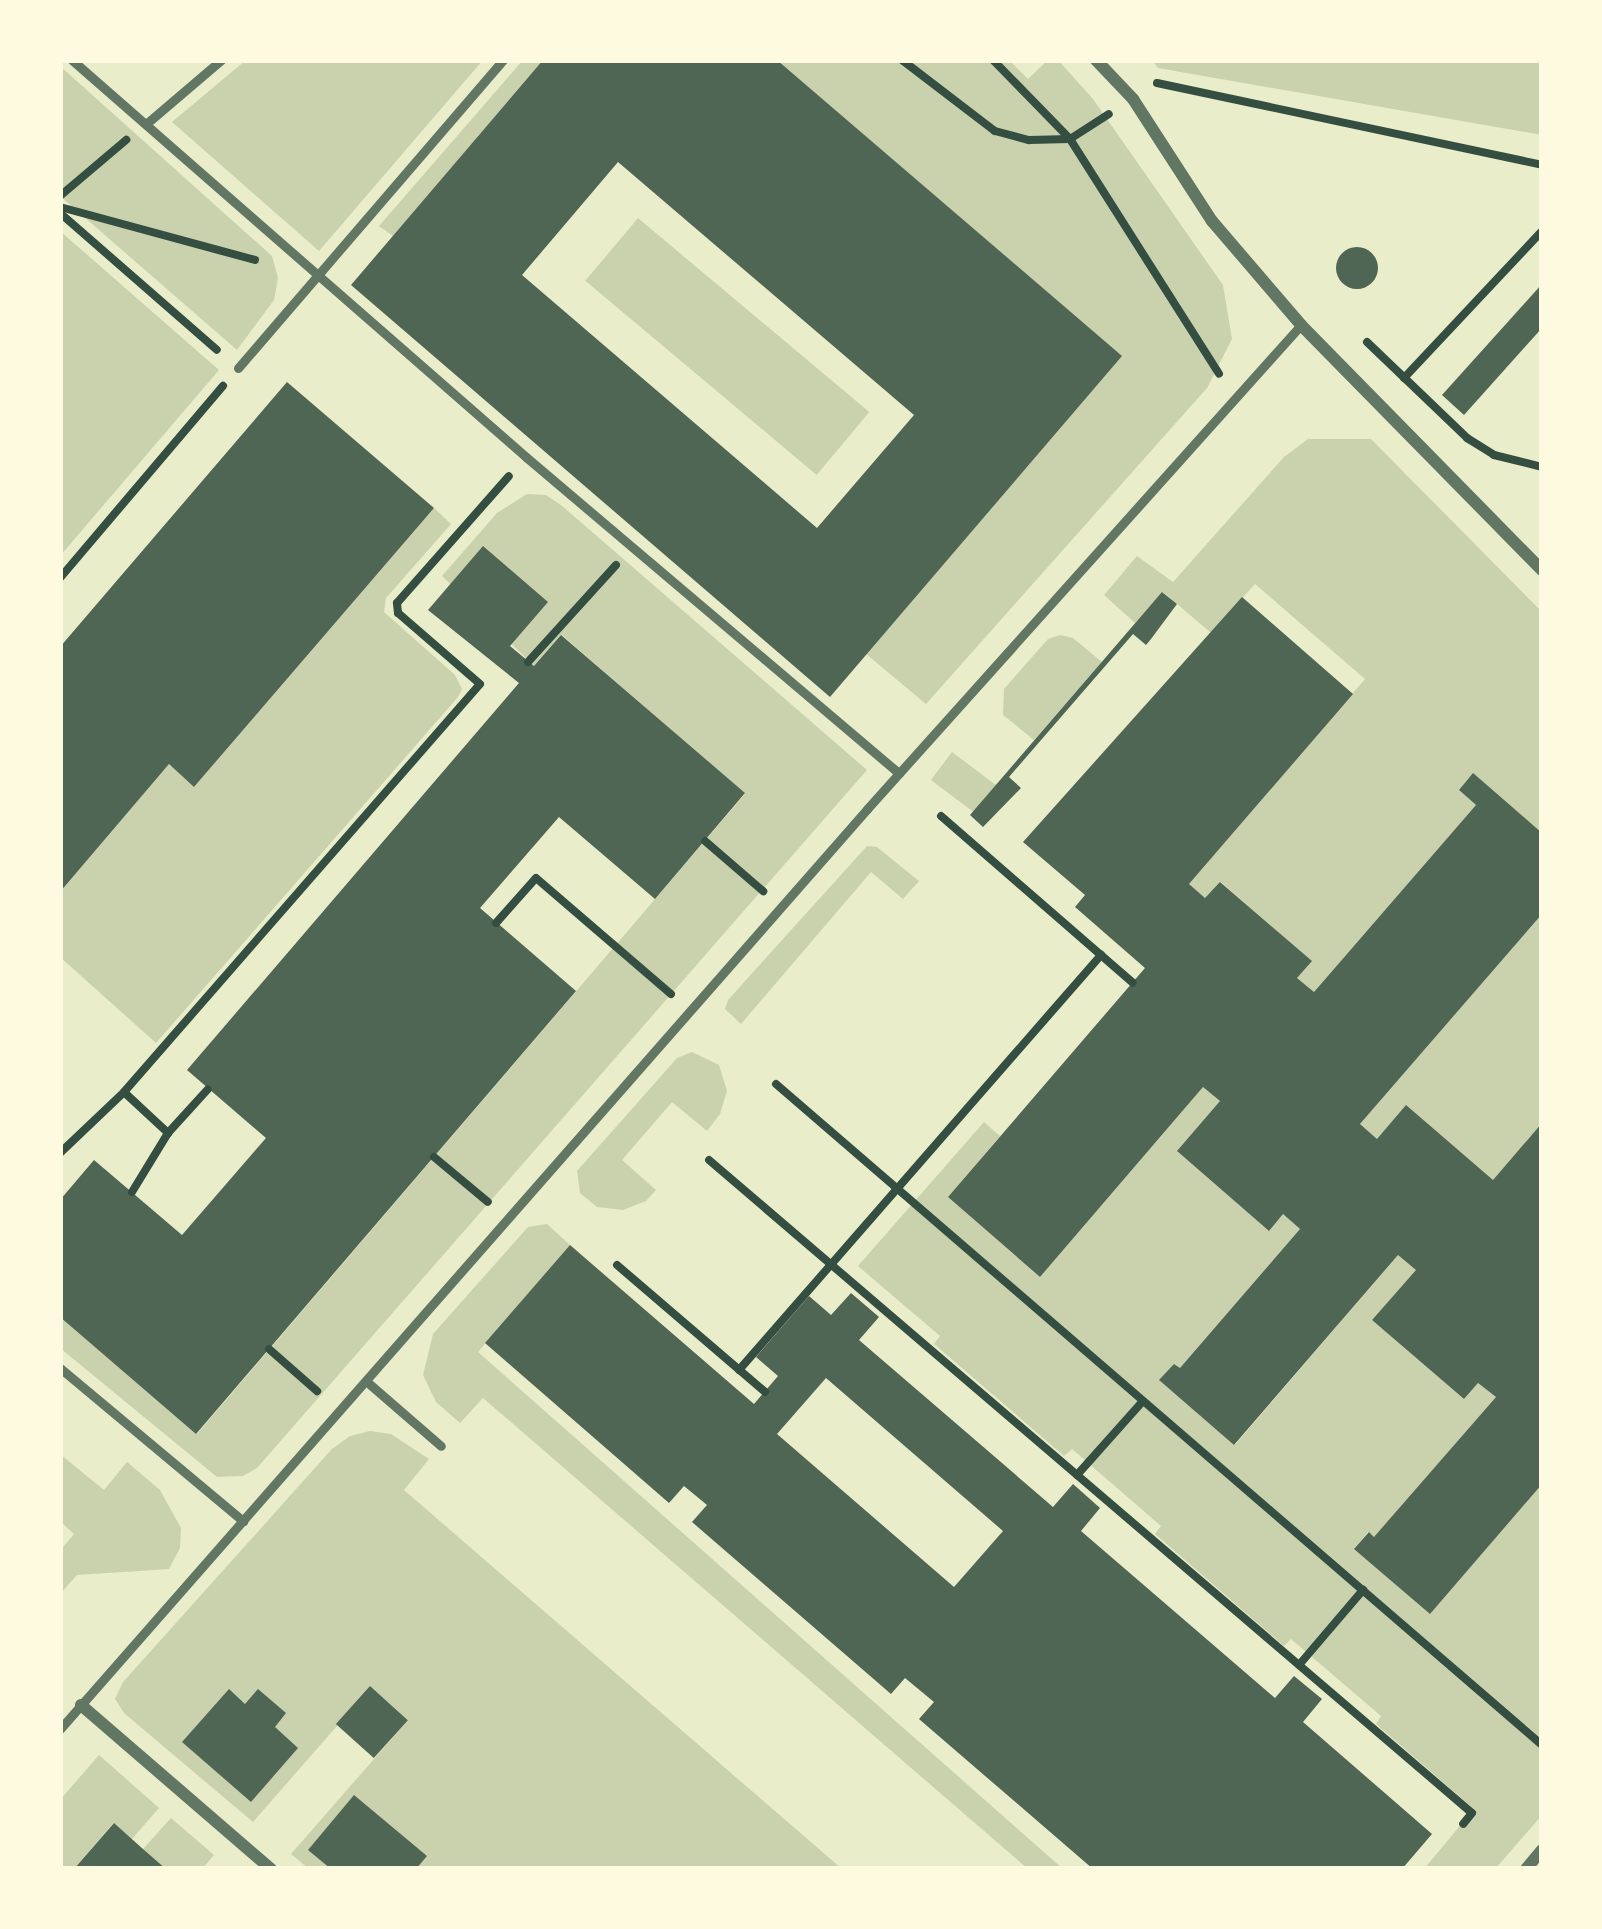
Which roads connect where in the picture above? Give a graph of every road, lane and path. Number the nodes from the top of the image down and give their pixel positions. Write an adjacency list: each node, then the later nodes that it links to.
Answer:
1 (72, 60): 11 (lane)
2 (221, 60): 11 (lane)
3 (502, 60): 17 (lane)
4 (902, 60): 12 (path)
5 (993, 60): 12 (path)
6 (1096, 60): 9 (street)
7 (1151, 71): 8 (path)
8 (1159, 82): 9 (path); 10 (path); 13 (path)
9 (1133, 98): 12 (path); 18 (street)
10 (1168, 100)
11 (146, 124): 14 (path); 17 (lane)
12 (1070, 140): 22 (path)
13 (1542, 165)
14 (60, 196)
15 (60, 210): 17 (path); 20 (path)
16 (1542, 231): 21 (path)
17 (317, 277): 20 (lane); 23 (lane)
18 (1301, 325): 22 (lane); 26 (street)
19 (1360, 335): 21 (path)
20 (238, 368): 27 (path)
21 (1404, 377): 24 (path)
22 (1235, 394): 29 (lane)
23 (526, 457): 25 (lane); 39 (path)
24 (1542, 467)
25 (633, 547): 28 (path); 29 (lane)
26 (1539, 560)
27 (60, 578)
28 (528, 662)
29 (899, 772): 32 (lane)
30 (941, 816): 34 (path)
31 (705, 841): 32 (path)
32 (781, 907): 36 (lane)
33 (496, 923): 36 (path)
34 (1101, 955): 35 (path); 44 (path)
35 (1133, 983)
36 (691, 1011): 46 (lane)
37 (776, 1084): 44 (path)
38 (208, 1088): 40 (path)
39 (124, 1092): 40 (path); 41 (path)
40 (168, 1132): 45 (path)
41 (60, 1153)
42 (434, 1156): 46 (path)
43 (709, 1160): 47 (path)
44 (897, 1188): 47 (path); 54 (path)
45 (132, 1192)
46 (508, 1219): 52 (lane)
47 (830, 1264): 51 (path); 57 (path)
48 (617, 1265): 51 (path)
49 (269, 1349): 55 (path)
50 (60, 1369): 58 (lane)
51 (739, 1370): 53 (path)
52 (366, 1381): 55 (lane); 56 (lane)
53 (765, 1392)
54 (1143, 1401): 57 (path); 59 (path)
55 (339, 1411): 58 (lane)
56 (441, 1446)
57 (1077, 1475): 60 (path)
58 (243, 1521): 61 (lane)
59 (1363, 1590): 60 (path); 63 (path)
60 (1299, 1665): 64 (path)
61 (81, 1706): 62 (lane); 66 (street)
62 (60, 1729)
63 (1542, 1745)
64 (1463, 1824)
65 (1542, 1850): 67 (street)
66 (271, 1869)
67 (1526, 1869)

